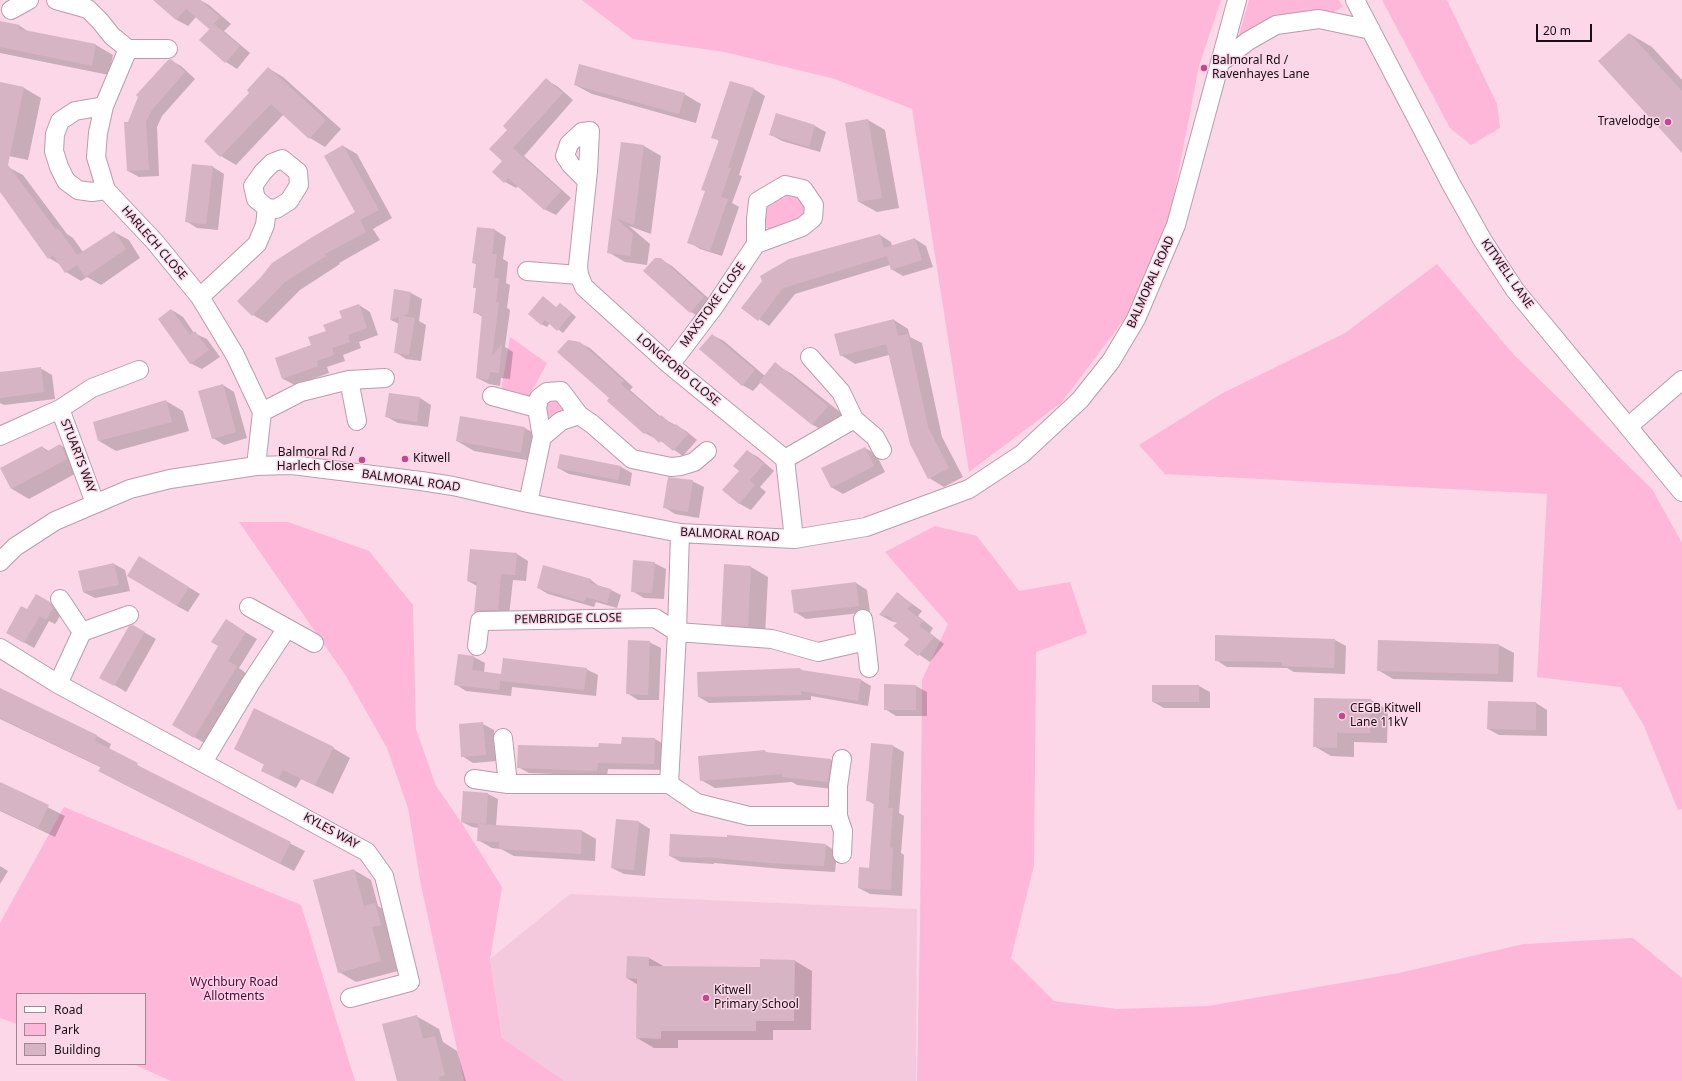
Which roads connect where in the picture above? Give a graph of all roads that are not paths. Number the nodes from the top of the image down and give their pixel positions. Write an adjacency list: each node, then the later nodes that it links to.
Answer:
1 (29, 0): 5 (street)
2 (56, 0): 7 (street)
3 (1237, 0): 9 (street, BALMORAL ROAD)
4 (1355, 0): 6 (street, KITWELL LANE)
5 (11, 10)
6 (1371, 30): 9 (street); 31 (street, KITWELL LANE)
7 (128, 49): 8 (street); 10 (street, HARLECH CLOSE)
8 (168, 49)
9 (1221, 62): 42 (street, BALMORAL ROAD)
10 (104, 106): 12 (street, HARLECH CLOSE); 12 (street)
11 (587, 181): 16 (street)
12 (106, 190): 17 (street, HARLECH CLOSE)
13 (267, 208): 17 (street)
14 (756, 244): 19 (street, MAXSTOKE CLOSE)
15 (527, 271): 16 (street)
16 (579, 275): 19 (street, LONGFORD CLOSE)
17 (200, 297): 27 (street, HARLECH CLOSE)
18 (810, 357): 29 (street)
19 (670, 365): 36 (street, LONGFORD CLOSE)
20 (139, 370): 26 (street, STUARTS WAY)
21 (385, 378): 22 (street)
22 (349, 380): 27 (street); 30 (street)
23 (1682, 380): 31 (street)
24 (492, 396): 25 (street)
25 (537, 408): 28 (street); 33 (street)
26 (60, 409): 32 (street, STUARTS WAY); 39 (street, STUARTS WAY)
27 (262, 412): 37 (street)
28 (580, 415): 33 (street); 35 (street)
29 (854, 419): 34 (street); 36 (street)
30 (357, 421)
31 (1629, 426): 38 (street, KITWELL LANE)
32 (0, 436)
33 (542, 437): 40 (street)
34 (882, 450)
35 (707, 451)
36 (785, 459): 42 (street)
37 (256, 466): 39 (street, BALMORAL ROAD); 40 (street, BALMORAL ROAD)
38 (1682, 492)
39 (96, 503): 43 (street, BALMORAL ROAD)
40 (528, 503): 41 (street, BALMORAL ROAD)
41 (680, 533): 42 (street, BALMORAL ROAD); 50 (street)
42 (794, 538)
43 (0, 562)
44 (60, 599): 49 (street)
45 (249, 607): 48 (street)
46 (129, 615): 49 (street)
47 (863, 619): 51 (street)
48 (287, 628): 52 (street); 59 (street)
49 (82, 632): 56 (street)
50 (677, 632): 51 (street, PEMBRIDGE CLOSE); 53 (street, PEMBRIDGE CLOSE); 62 (street)
51 (866, 641): 55 (street)
52 (314, 643)
53 (477, 646)
54 (0, 648): 56 (street, KYLES WAY)
55 (869, 668)
56 (58, 684): 59 (street, KYLES WAY)
57 (504, 738): 61 (street)
58 (842, 759): 63 (street)
59 (203, 762): 65 (street, KYLES WAY)
60 (474, 779): 61 (street)
61 (508, 784): 62 (street)
62 (669, 784): 63 (street)
63 (838, 816): 64 (street)
64 (842, 854)
65 (350, 998)

